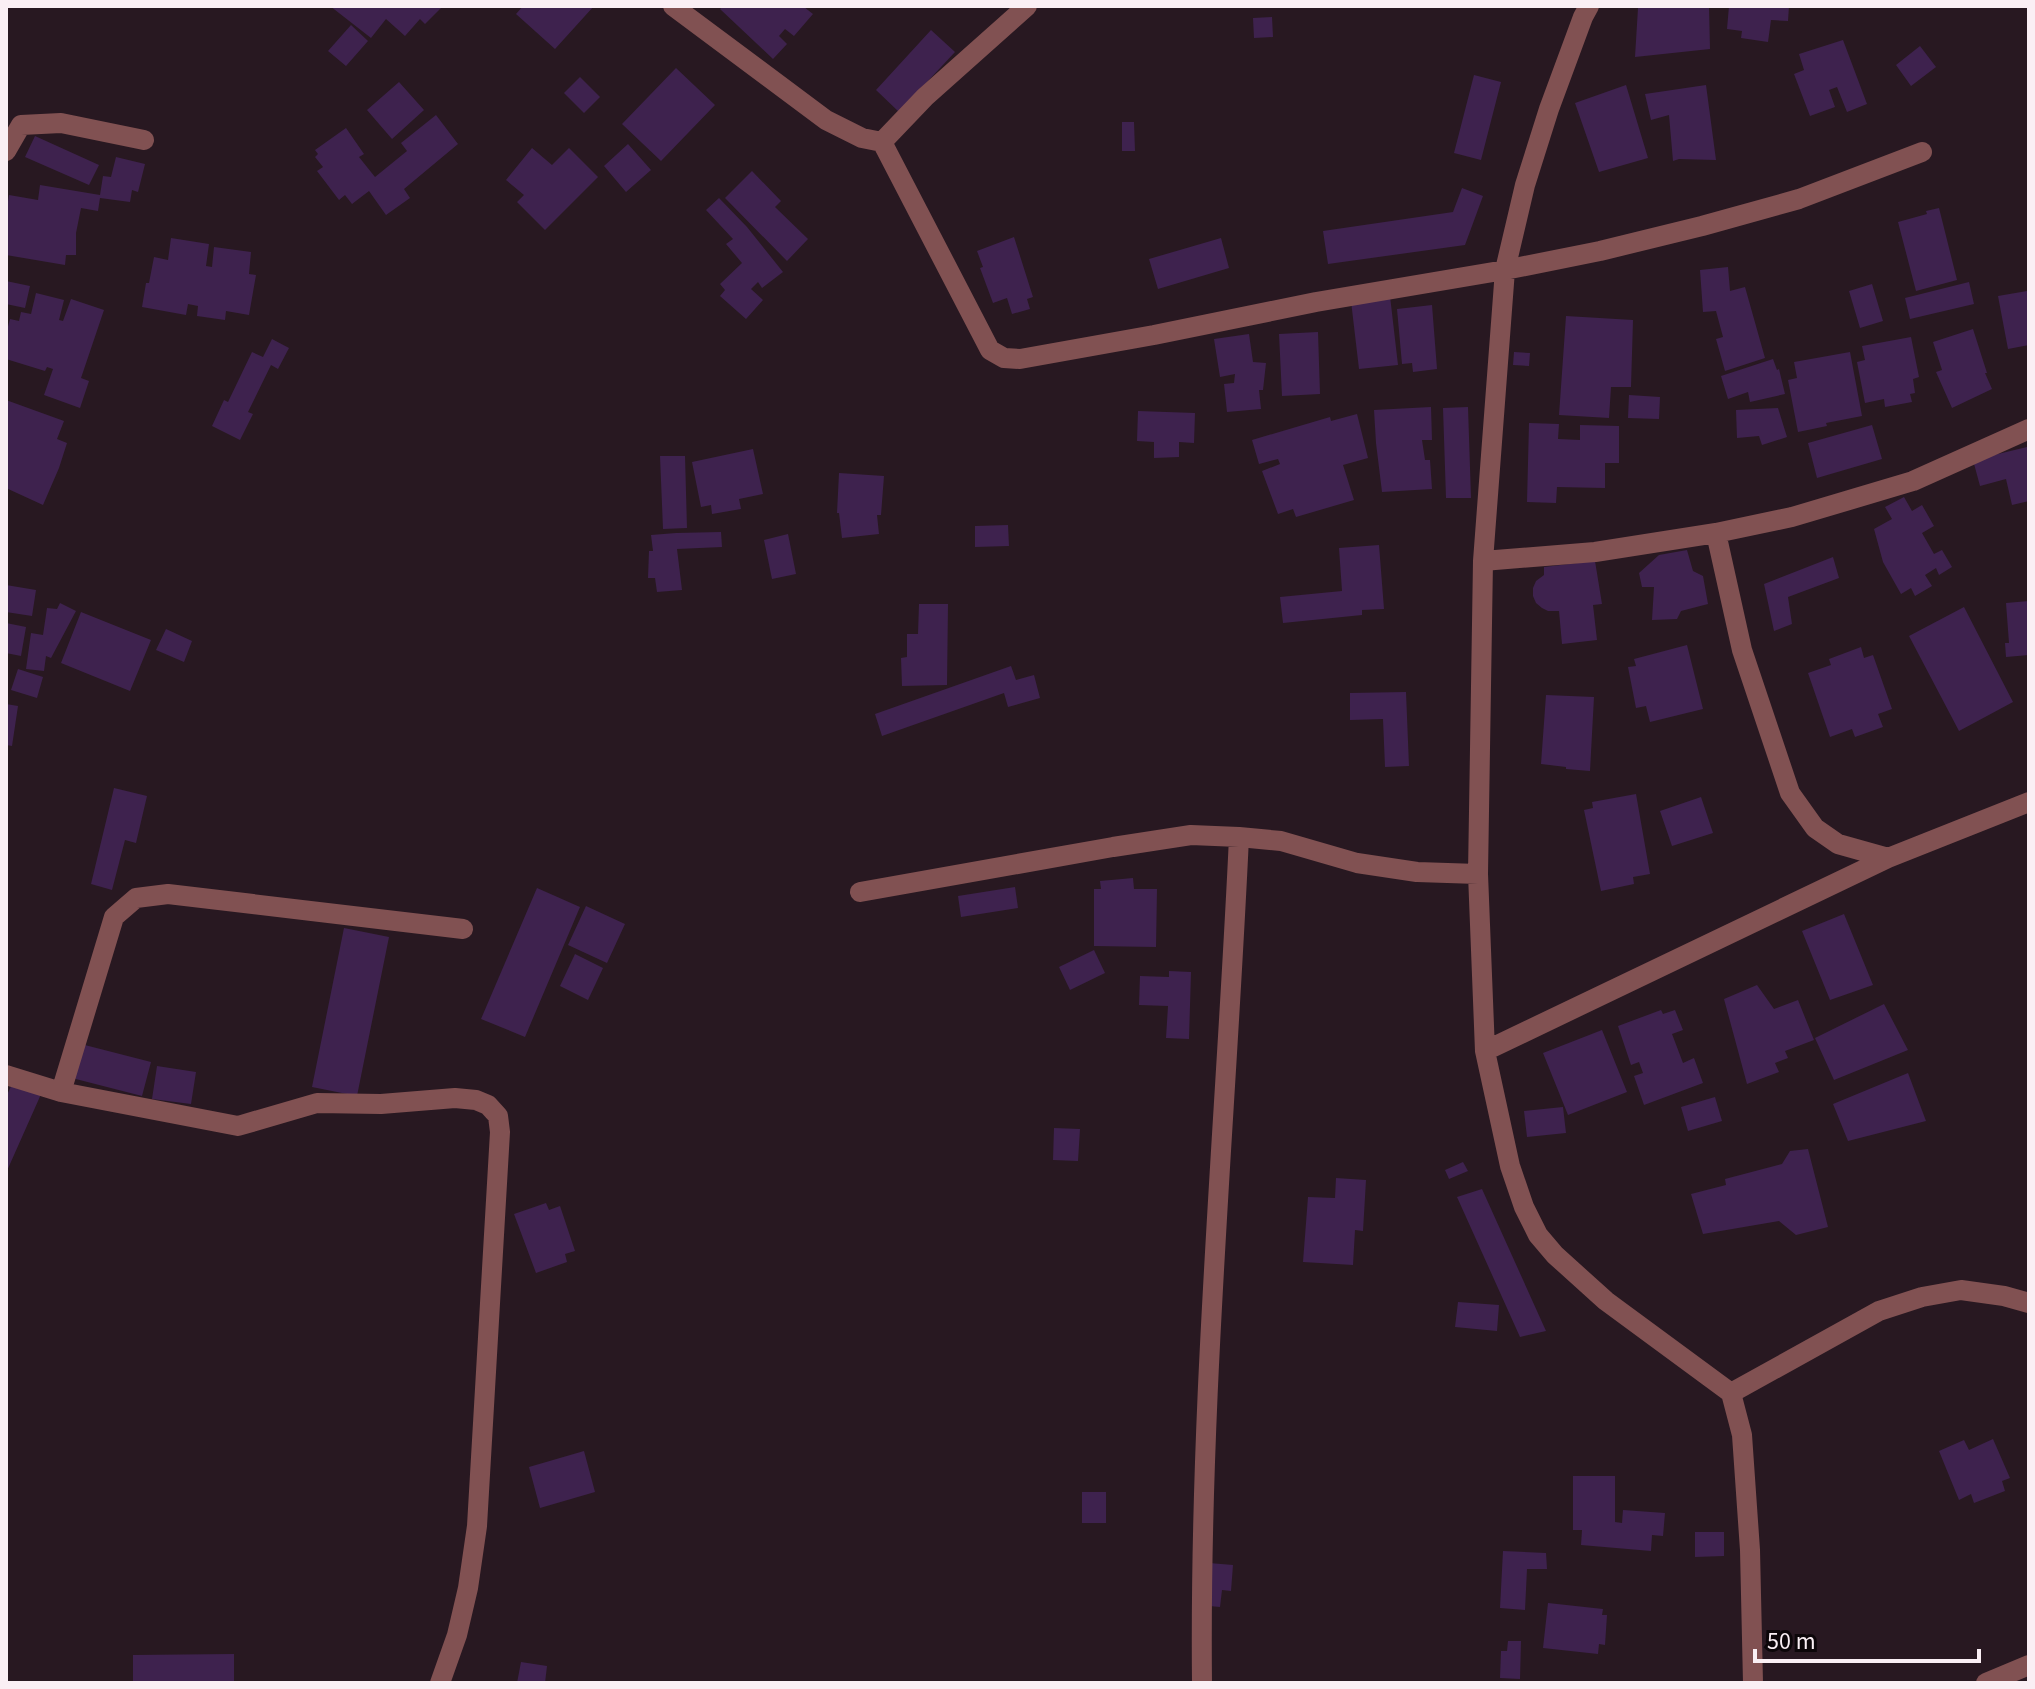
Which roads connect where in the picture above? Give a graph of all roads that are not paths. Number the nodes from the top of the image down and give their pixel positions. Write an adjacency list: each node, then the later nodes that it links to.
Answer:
1 (673, 6): 5 (street)
2 (1027, 6): 5 (street)
3 (1589, 6): 8 (street)
4 (144, 140): 6 (street)
5 (882, 142): 8 (street)
6 (6, 151)
7 (1922, 152): 8 (street)
8 (1505, 270): 11 (street)
9 (2029, 429): 10 (street)
10 (1716, 533): 11 (street); 14 (street)
11 (1483, 561): 15 (street)
12 (2029, 802): 14 (street)
13 (1239, 837): 15 (street); 16 (street); 25 (street)
14 (1888, 858): 18 (street)
15 (1478, 874): 18 (street)
16 (860, 892)
17 (463, 929): 20 (street)
18 (1485, 1051): 22 (street)
19 (6, 1075): 20 (street)
20 (61, 1092): 24 (street)
21 (2029, 1303): 22 (street)
22 (1731, 1393): 26 (street)
23 (2029, 1665): 27 (street)
24 (440, 1683)
25 (1202, 1683)
26 (1753, 1683)
27 (1986, 1683)

